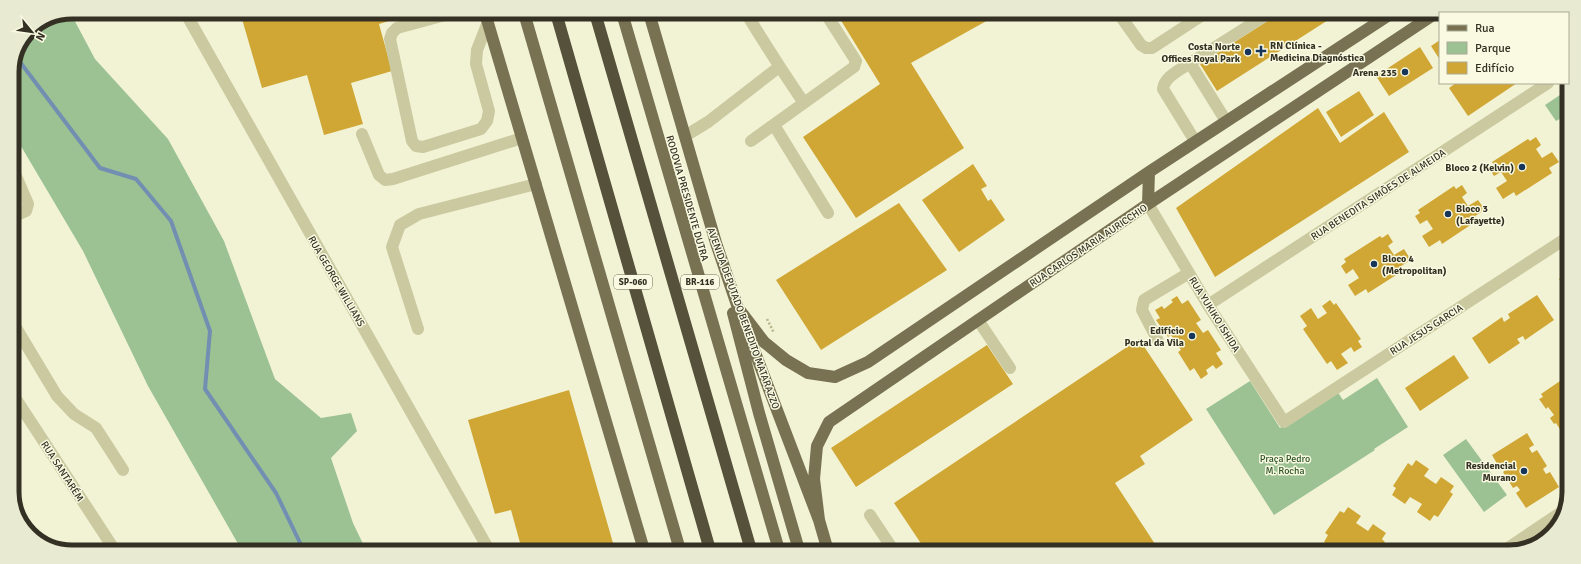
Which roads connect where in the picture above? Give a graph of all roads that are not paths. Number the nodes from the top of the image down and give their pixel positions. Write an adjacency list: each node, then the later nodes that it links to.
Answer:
1 (189, 19): 51 (street, RUA GEORGE WILLIANS)
2 (430, 19): 3 (street)
3 (485, 19)
4 (487, 19): 25 (main road)
5 (526, 19): 53 (main road)
6 (558, 19): 54 (highway, SP-060)
7 (597, 19): 55 (highway)
8 (624, 19): 56 (main road, RODOVIA PRESIDENTE DUTRA / BR-116)
9 (651, 19): 24 (main road, AVENIDA DEPUTADO BENEDITO MATARAZZO)
10 (750, 19): 18 (street)
11 (829, 19): 20 (street)
12 (1123, 19): 13 (street)
13 (1196, 19)
14 (1258, 19): 17 (street)
15 (1383, 19): 21 (main road)
16 (1427, 19): 31 (main road, RUA CARLOS MARIA AURICCHIO)
17 (1190, 64): 21 (street); 27 (street)
18 (779, 67): 20 (street); 24 (street)
19 (1546, 84): 37 (street, RUA BENEDITA SIMÕES DE ALMEIDA)
20 (804, 103): 22 (street)
21 (1226, 121): 27 (main road)
22 (774, 124): 26 (street); 32 (street)
23 (362, 134): 25 (street)
24 (685, 136): 35 (main road, AVENIDA DEPUTADO BENEDITO MATARAZZO)
25 (522, 138): 30 (main road)
26 (751, 141)
27 (1195, 141): 28 (main road)
28 (1149, 172): 31 (main road); 38 (main road)
29 (19, 183): 33 (street)
30 (536, 184): 40 (street); 52 (main road)
31 (1148, 204): 36 (street, RUA YUKIKO ISHIDA); 39 (main road, RUA CARLOS MARIA AURICCHIO)
32 (828, 213)
33 (19, 214)
34 (1562, 241): 45 (street, RUA JESUS GARCIA)
35 (716, 243): 38 (main road, AVENIDA DEPUTADO BENEDITO MATARAZZO); 57 (main road)
36 (1189, 273): 37 (street, RUA YUKIKO ISHIDA); 42 (street)
37 (1208, 306): 45 (street, RUA YUKIKO ISHIDA)
38 (738, 308): 49 (main road, AVENIDA DEPUTADO BENEDITO MATARAZZO)
39 (978, 320): 43 (street); 49 (main road, RUA CARLOS MARIA AURICCHIO)
40 (418, 329)
41 (19, 333): 46 (street)
42 (1158, 341)
43 (1010, 368)
44 (19, 404): 50 (street, RUA SANTARÉM)
45 (1284, 422)
46 (123, 470)
47 (870, 515): 59 (street)
48 (1557, 515): 60 (street)
49 (818, 520): 58 (main road, AVENIDA DEPUTADO BENEDITO MATARAZZO)
50 (111, 545)
51 (486, 545)
52 (643, 545)
53 (679, 545)
54 (709, 545)
55 (750, 545)
56 (778, 545)
57 (798, 545)
58 (826, 545)
59 (890, 545)
60 (1512, 545)

